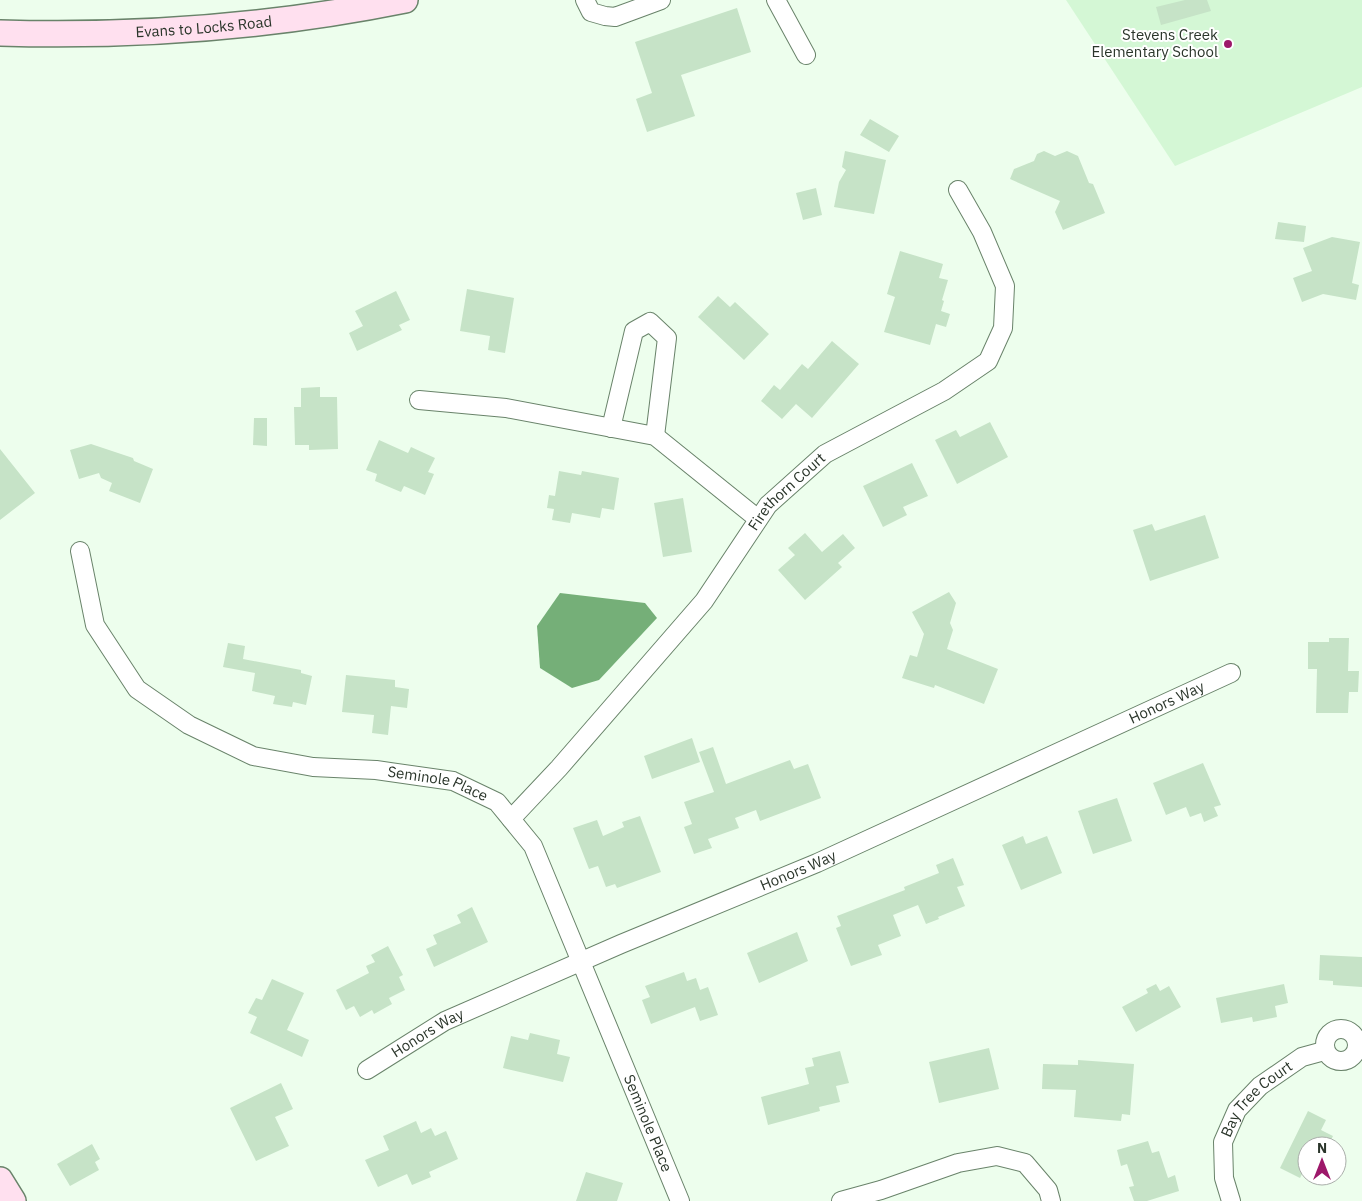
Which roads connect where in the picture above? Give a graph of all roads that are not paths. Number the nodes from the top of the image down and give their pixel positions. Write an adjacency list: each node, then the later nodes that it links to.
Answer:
1 (405, 0): 5 (street, Evans to Locks Road)
2 (585, 0): 3 (street)
3 (661, 0)
4 (776, 0): 6 (street)
5 (0, 33)
6 (806, 55)
7 (958, 190): 11 (street, Firethorn Court)
8 (419, 400): 9 (street)
9 (611, 428): 10 (street); 10 (street)
10 (655, 436): 11 (street)
11 (758, 519): 14 (street, Firethorn Court)
12 (80, 551): 14 (street, Seminole Place)
13 (1231, 673): 15 (street, Honors Way)
14 (511, 819): 15 (street, Seminole Place)
15 (582, 961): 17 (street, Honors Way); 20 (street, Seminole Place)
16 (1324, 1051): 23 (street, Bay Tree Court)
17 (366, 1070)
18 (0, 1180): 19 (street)
19 (13, 1201)
20 (680, 1201)
21 (841, 1201): 22 (street)
22 (1051, 1201)
23 (1231, 1201)

